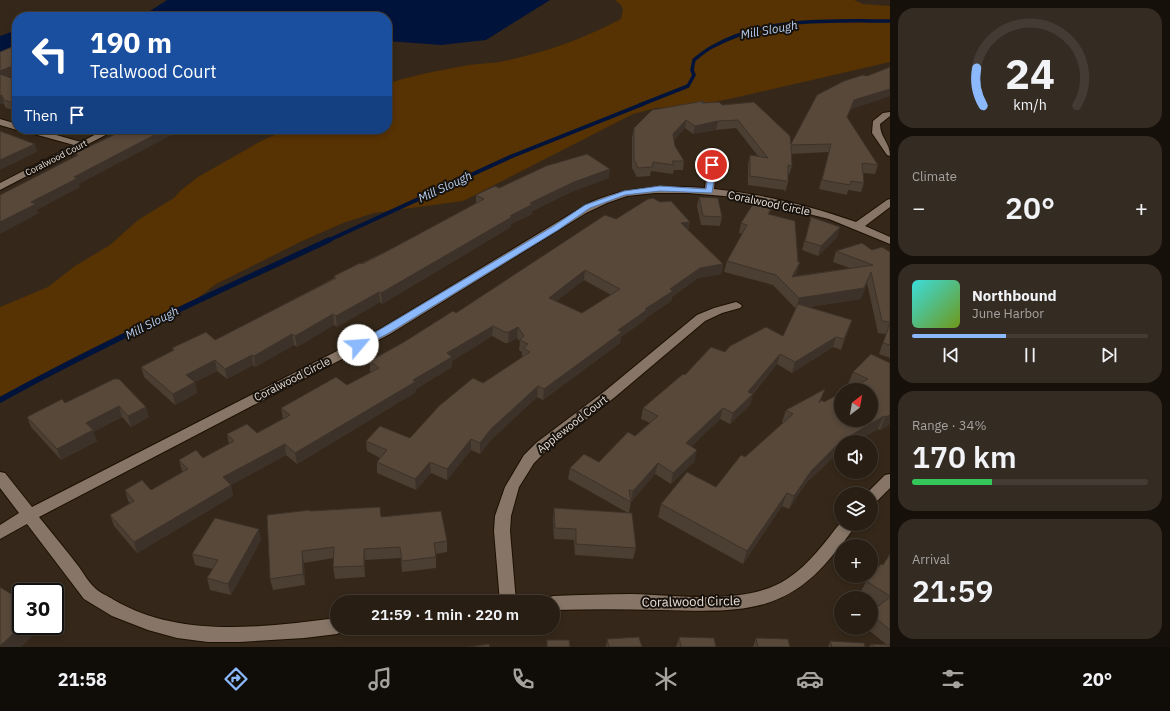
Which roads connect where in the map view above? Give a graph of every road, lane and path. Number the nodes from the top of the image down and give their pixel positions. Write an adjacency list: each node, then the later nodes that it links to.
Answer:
1 (890, 114): 8 (street)
2 (0, 122): 3 (street)
3 (12, 126)
4 (44, 134): 6 (street)
5 (103, 134): 6 (street, Coralwood Court)
6 (82, 145): 9 (street, Coralwood Court)
7 (714, 151): 10 (street)
8 (890, 153)
9 (0, 187)
10 (709, 192): 12 (street, Coralwood Circle); 18 (street, Coralwood Circle)
11 (890, 202): 12 (street)
12 (858, 226): 13 (street, Coralwood Circle)
13 (890, 241)
14 (736, 306): 21 (street, Applewood Court)
15 (0, 477): 18 (street)
16 (890, 479): 17 (street)
17 (878, 491)
18 (29, 515): 20 (street, Coralwood Circle); 23 (street)
19 (842, 531): 22 (street, Coralwood Circle)
20 (0, 533)
21 (507, 595)
22 (560, 603)
23 (330, 627)

